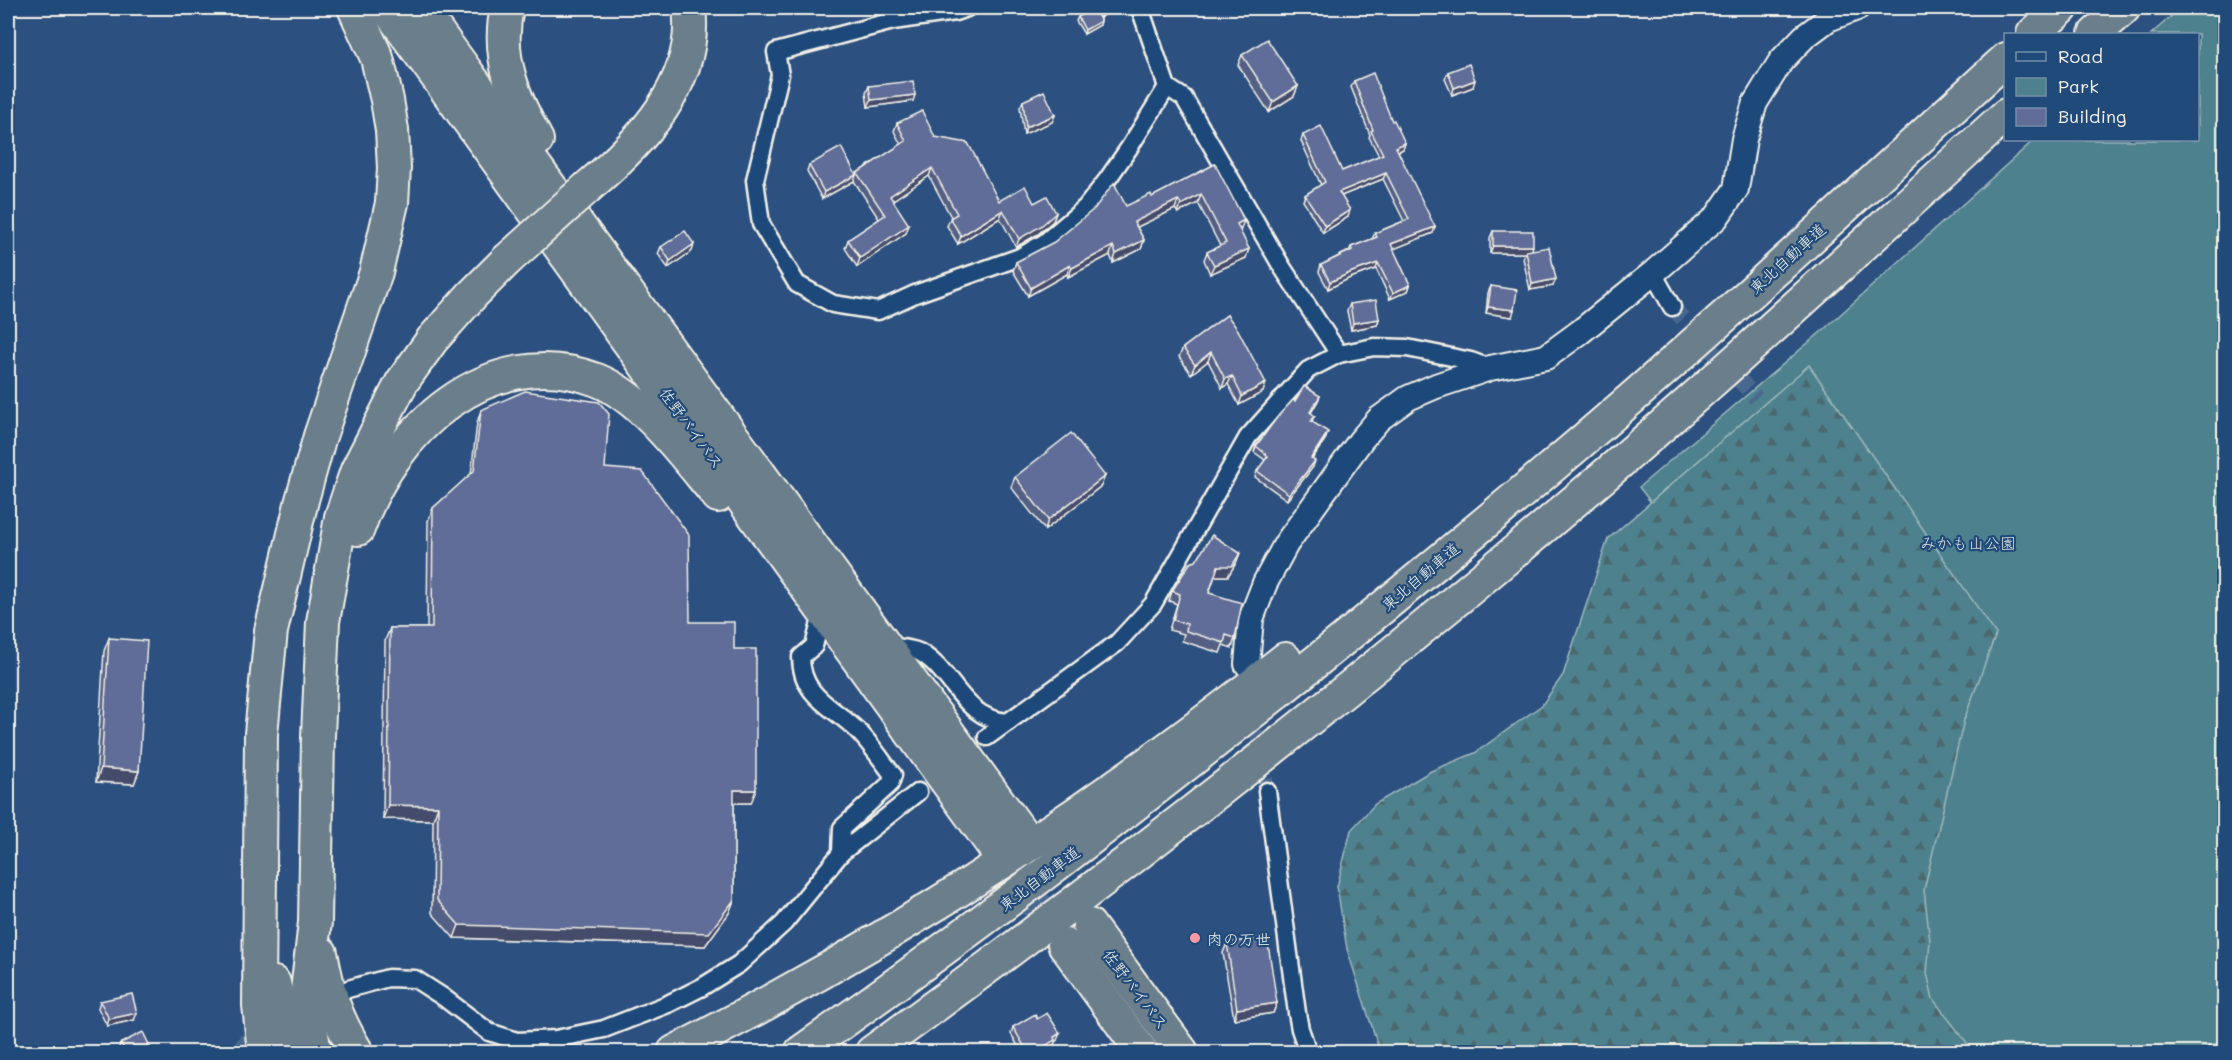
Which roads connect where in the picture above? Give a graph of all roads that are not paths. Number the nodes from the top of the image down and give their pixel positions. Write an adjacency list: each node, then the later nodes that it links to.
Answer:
1 (354, 8): 26 (highway)
2 (387, 8): 25 (highway, 佐野バイパス)
3 (420, 8): 23 (highway, 佐野バイパス)
4 (507, 8): 23 (highway)
5 (667, 8): 17 (highway)
6 (688, 8): 17 (highway)
7 (967, 8): 15 (street)
8 (1140, 8): 15 (street)
9 (1857, 8): 19 (street)
10 (2062, 8): 12 (highway)
11 (2124, 8): 13 (highway)
12 (2033, 33)
13 (2096, 33)
14 (2004, 61): 24 (highway, 東北自動車道)
15 (1167, 87): 21 (street)
16 (2004, 117): 49 (highway)
17 (584, 179): 18 (highway, bridge)
18 (502, 251): 26 (highway); 28 (highway)
19 (1653, 273): 20 (street); 22 (street)
20 (1672, 308)
21 (1338, 354): 22 (street); 31 (street)
22 (1490, 368): 30 (street)
23 (759, 474): 29 (highway, 佐野バイパス)
24 (1530, 484): 47 (highway); 48 (highway, 東北自動車道)
25 (797, 575): 27 (highway, 佐野バイパス); 28 (highway)
26 (283, 584): 40 (highway)
27 (823, 611): 36 (highway, 佐野バイパス); 37 (street)
28 (323, 622): 38 (highway)
29 (883, 645): 31 (street); 35 (highway, 佐野バイパス)
30 (1247, 664)
31 (1008, 722): 32 (street)
32 (987, 737)
33 (1267, 791): 52 (street)
34 (918, 792): 37 (street)
35 (1021, 832)
36 (996, 850)
37 (841, 853): 42 (street)
38 (315, 922): 45 (highway); 46 (highway)
39 (1089, 925): 51 (highway, 佐野バイパス)
40 (261, 926): 43 (highway); 44 (highway)
41 (1064, 944): 50 (highway, 佐野バイパス)
42 (348, 988)
43 (264, 1053)
44 (290, 1053)
45 (315, 1053)
46 (357, 1053)
47 (674, 1053)
48 (801, 1053)
49 (872, 1053)
50 (1142, 1053)
51 (1182, 1053)
52 (1308, 1053)

